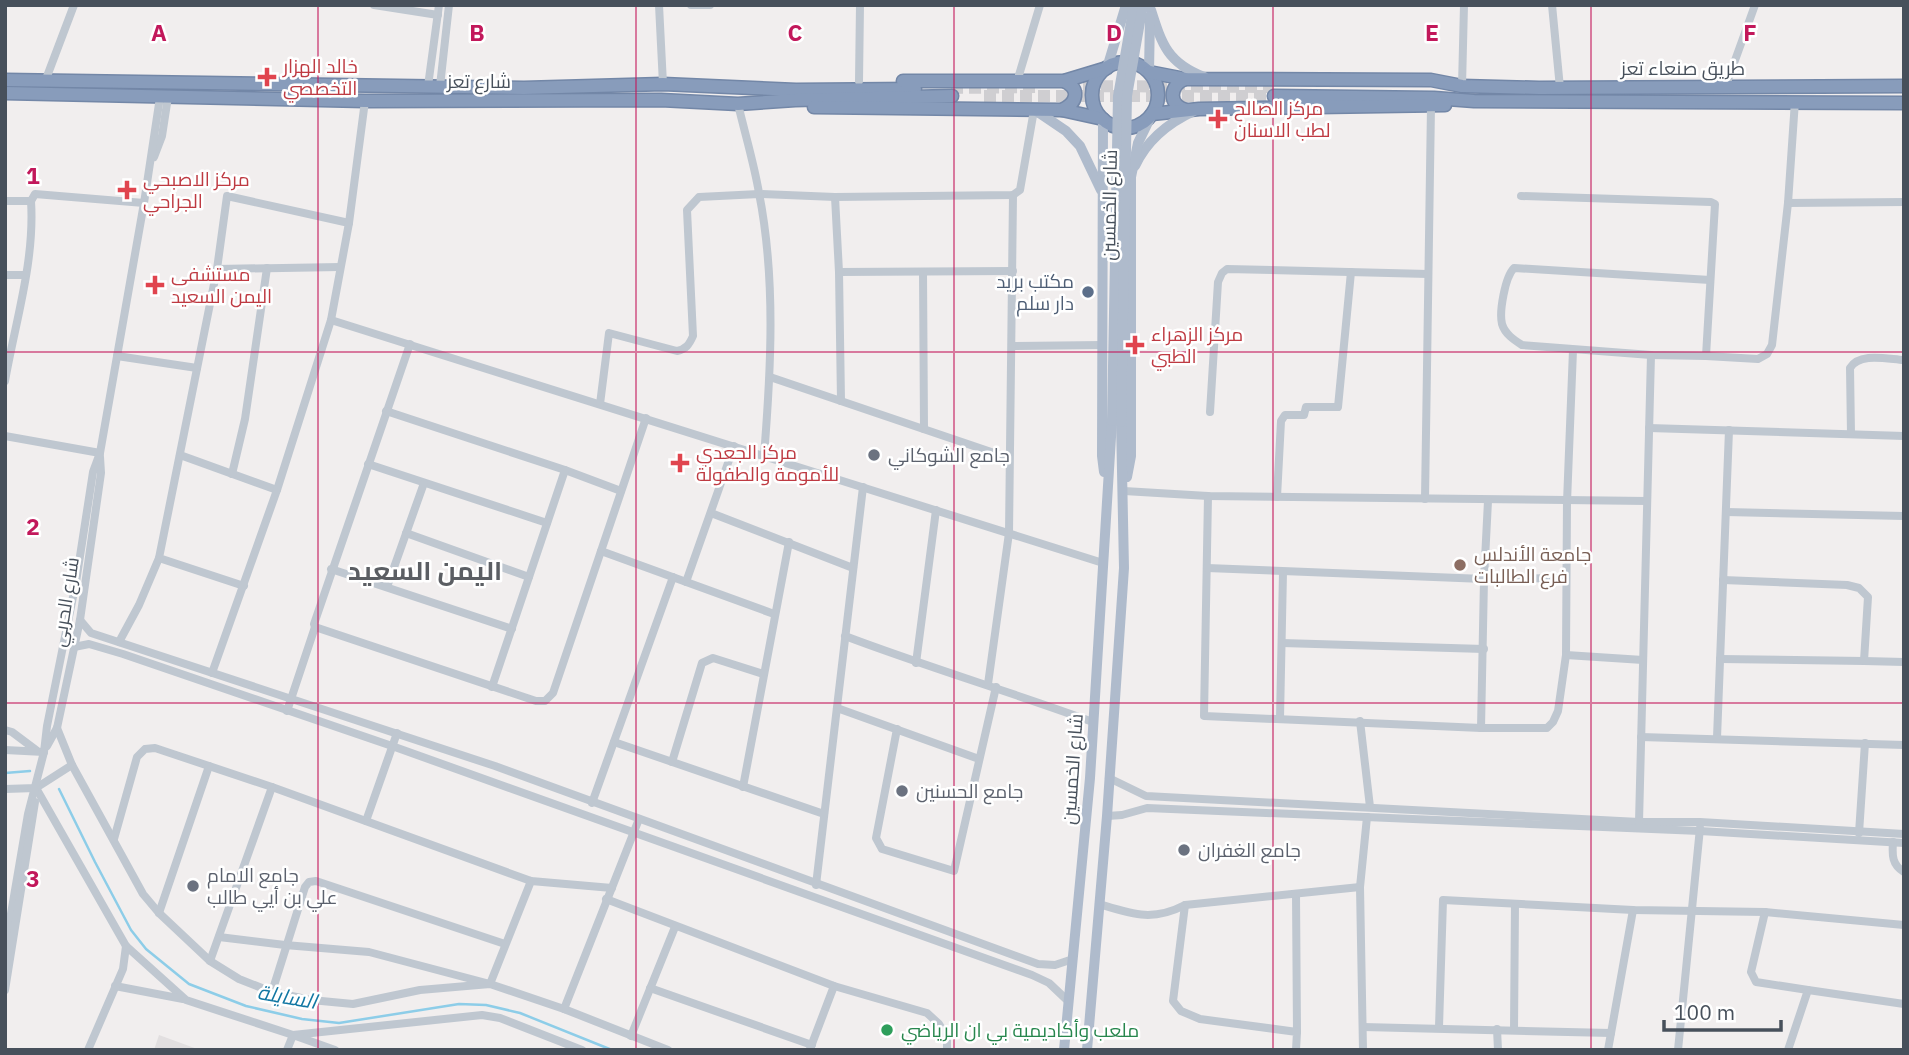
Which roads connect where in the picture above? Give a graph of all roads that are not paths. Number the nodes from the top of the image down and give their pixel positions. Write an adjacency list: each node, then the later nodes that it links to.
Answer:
1 (74, 5): 18 (street)
2 (374, 5): 15 (street)
3 (439, 5): 15 (street)
4 (449, 5): 26 (street)
5 (659, 5): 25 (street)
6 (691, 5): 7 (street)
7 (710, 5)
8 (860, 5): 22 (street)
9 (1040, 5): 23 (street)
10 (1130, 5): 14 (main road); 16 (main road); 91 (main road, شارع الخمسين, bridge)
11 (1464, 5): 27 (street)
12 (1552, 5): 30 (street)
13 (1755, 5): 32 (street)
14 (1149, 7): 17 (main road); 20 (main road); 91 (main road, شارع الخمسين, bridge)
15 (438, 15): 26 (street)
16 (1107, 68): 17 (highway); 24 (highway); 48 (highway)
17 (1149, 72): 19 (highway, طريق صنعاء تعز); 47 (highway)
18 (46, 79): 21 (highway, شارع تعز); 26 (highway, شارع تعز)
19 (1185, 79): 20 (highway, طريق صنعاء تعز); 44 (highway)
20 (1209, 79): 27 (highway, طريق صنعاء تعز)
21 (5, 80)
22 (859, 81): 23 (highway); 29 (highway)
23 (1020, 81): 24 (highway)
24 (1064, 81): 46 (highway)
25 (663, 84): 29 (highway, شارع تعز); 34 (highway, شارع تعز)
26 (434, 86): 34 (highway, شارع تعز)
27 (1462, 86): 30 (highway, طريق صنعاء تعز); 37 (highway, طريق صنعاء تعز)
28 (1904, 86): 32 (highway, طريق صنعاء تعز)
29 (767, 88): 42 (highway, شارع تعز)
30 (1560, 88): 31 (highway, طريق صنعاء تعز)
31 (1591, 88): 32 (highway, طريق صنعاء تعز); 38 (highway)
32 (1725, 88)
33 (5, 93): 35 (highway, شارع تعز)
34 (524, 94): 36 (highway, شارع تعز); 41 (highway, شارع تعز)
35 (164, 97): 36 (highway, شارع تعز); 59 (street, شارع الحربي)
36 (365, 101): 61 (street)
37 (1474, 101): 38 (highway, طريق صنعاء تعز); 43 (highway, طريق صنعاء تعز)
38 (1590, 101): 39 (highway, طريق صنعاء تعز)
39 (1795, 101): 40 (highway, طريق صنعاء تعز); 60 (street)
40 (1904, 103)
41 (738, 104): 42 (highway, شارع تعز); 52 (street)
42 (765, 104): 45 (highway)
43 (1431, 106): 44 (highway, طريق صنعاء تعز); 69 (street)
44 (1193, 109): 47 (highway, طريق صنعاء تعز); 49 (main road)
45 (1034, 110): 46 (highway); 51 (main road); 53 (street)
46 (1062, 110): 48 (highway)
47 (1152, 114): 48 (highway); 49 (main road, شارع الخمسين)
48 (1103, 119): 50 (main road, شارع الخمسين)
49 (1131, 177): 50 (main road); 111 (main road, شارع الخمسين)
50 (1102, 178): 51 (main road, شارع الخمسين)
51 (1102, 192): 75 (main road, شارع الخمسين)
52 (760, 194): 55 (street); 84 (street); 87 (street)
53 (1013, 195): 55 (street); 65 (street)
54 (1521, 196): 72 (street)
55 (835, 197): 66 (street)
56 (5, 201): 57 (street)
57 (31, 201): 59 (street); 71 (street)
58 (1904, 202): 60 (street)
59 (144, 203): 80 (street, شارع الحربي)
60 (1788, 203): 81 (street)
61 (349, 223): 62 (street); 64 (street)
62 (340, 267): 63 (street); 73 (street)
63 (267, 268): 64 (street); 105 (street)
64 (217, 269): 83 (street)
65 (1013, 271): 67 (street); 76 (street)
66 (839, 272): 67 (street); 86 (street)
67 (923, 272): 93 (street)
68 (1352, 272): 69 (street); 89 (street); 113 (street)
69 (1428, 274): 114 (street)
70 (5, 275): 71 (street)
71 (25, 275): 77 (street)
72 (1710, 280): 78 (street); 81 (street)
73 (331, 320): 74 (street); 108 (street)
74 (410, 344): 87 (street); 88 (street)
75 (1102, 345): 76 (street); 110 (main road, شارع الخمسين)
76 (1012, 346): 102 (street)
77 (8, 350): 85 (street)
78 (1573, 350): 79 (street); 117 (street)
79 (1651, 355): 81 (street); 92 (street)
80 (117, 356): 83 (street); 99 (street, شارع الحربي)
81 (1706, 356)
82 (1904, 360): 95 (street)
83 (197, 368): 100 (street)
84 (770, 377): 86 (street); 101 (street)
85 (5, 381)
86 (841, 401): 93 (street)
87 (600, 404): 90 (street)
88 (386, 411): 103 (street); 104 (street)
89 (1210, 412)
90 (646, 418): 98 (street); 109 (street)
91 (1116, 421): 110 (main road, شارع الخمسين); 111 (main road, شارع الخمسين)
92 (1649, 428): 94 (street); 116 (street)
93 (924, 429): 102 (street)
94 (1729, 430): 95 (street); 119 (street)
95 (1851, 435): 97 (street)
96 (5, 436): 99 (street)
97 (1904, 436)
98 (734, 446): 101 (street); 120 (street)
99 (100, 453): 142 (street, شارع الحربي); 180 (street, شارع الحربي)
100 (180, 455): 105 (street); 127 (street)
101 (764, 456): 107 (street)
102 (1009, 458): 124 (street)
103 (368, 464): 106 (street); 131 (street)
104 (565, 470): 109 (street); 122 (street)
105 (232, 474): 108 (street)
106 (424, 483): 122 (street); 123 (street)
107 (863, 487): 118 (street); 129 (street)
108 (277, 491): 139 (street)
109 (621, 491): 126 (street)
110 (1108, 491): 128 (main road, شارع الخمسين)
111 (1124, 491): 112 (street); 185 (main road, شارع الخمسين)
112 (1208, 496): 113 (street); 130 (street)
113 (1277, 497): 114 (street)
114 (1425, 499): 115 (street)
115 (1488, 500): 117 (street); 136 (street)
116 (1647, 501): 117 (street); 154 (street)
117 (1567, 502): 135 (street)
118 (936, 510): 124 (street); 157 (street)
119 (1726, 512): 121 (street); 137 (street)
120 (711, 513): 125 (street); 138 (street)
121 (1904, 516)
122 (547, 523): 133 (street)
123 (406, 533): 133 (street); 140 (street)
124 (1009, 533): 128 (street); 160 (street)
125 (789, 542): 129 (street); 141 (street)
126 (601, 551): 134 (street); 161 (street)
127 (159, 558): 139 (street); 147 (street)
128 (1103, 563): 166 (main road, شارع الخمسين)
129 (853, 568): 146 (street)
130 (1208, 568): 132 (street); 165 (street)
131 (331, 569): 140 (street); 143 (street)
132 (1283, 572): 136 (street); 149 (street)
133 (529, 577): 144 (street)
134 (673, 578): 138 (street); 175 (street)
135 (1566, 578): 136 (street); 152 (street)
136 (1483, 579): 151 (street)
137 (1723, 580): 153 (street); 155 (street)
138 (687, 582): 141 (street)
139 (244, 586): 158 (street)
140 (387, 587): 144 (street)
141 (774, 614): 159 (street)
142 (80, 620): 145 (street); 150 (street, شارع الحربي)
143 (315, 627): 161 (street); 162 (street)
144 (512, 629): 161 (street)
145 (91, 633): 147 (street); 148 (street)
146 (845, 636): 157 (street); 163 (street)
147 (119, 642): 158 (street)
148 (89, 643): 150 (street); 164 (street)
149 (1282, 643): 151 (street); 165 (street)
150 (74, 647): 168 (street, شارع الحربي)
151 (1484, 649): 169 (street)
152 (1566, 655): 154 (street); 169 (street)
153 (1720, 659): 155 (street); 174 (street)
154 (1643, 660): 173 (street)
155 (1864, 661): 156 (street)
156 (1904, 662)
157 (916, 663): 160 (street)
158 (212, 673): 162 (street)
159 (763, 674): 182 (street); 187 (street)
160 (992, 686): 166 (street); 181 (street)
161 (492, 687)
162 (291, 698): 164 (street); 172 (street)
163 (837, 708): 170 (street); 194 (street)
164 (287, 711): 178 (street)
165 (1280, 718): 167 (street)
166 (1094, 722): 186 (main road, شارع الخمسين)
167 (1360, 722): 169 (street); 192 (street)
168 (57, 727): 180 (street, شارع الحربي); 183 (street)
169 (1481, 728)
170 (897, 729): 181 (street); 181 (street)
171 (5, 730): 180 (street)
172 (397, 733): 178 (street); 191 (street)
173 (1641, 737): 174 (street); 200 (street)
174 (1717, 738): 176 (street)
175 (614, 742): 182 (street); 191 (street)
176 (1865, 743): 177 (street); 203 (street)
177 (1904, 745)
178 (392, 746): 199 (street); 202 (street)
179 (5, 750): 180 (street)
180 (40, 751): 188 (street, شارع الحربي)
181 (979, 759)
182 (672, 762): 187 (street)
183 (72, 765): 188 (street); 205 (street)
184 (209, 766): 189 (street); 205 (street); 222 (street)
185 (1109, 778): 186 (main road); 192 (street); 195 (main road, شارع الخمسين)
186 (1090, 779): 231 (main road, شارع الخمسين)
187 (743, 786): 194 (street)
188 (36, 788): 190 (street); 229 (street); 230 (street, شارع الحربي); 237 (street, شارع الحربي)
189 (272, 788): 199 (street); 226 (street)
190 (5, 789)
191 (592, 803): 197 (street)
192 (1370, 807): 193 (street)
193 (1421, 810): 198 (street); 200 (street)
194 (824, 814): 210 (street)
195 (1107, 816): 196 (street); 215 (main road, شارع الخمسين)
196 (1367, 817): 198 (street); 211 (street)
197 (639, 819): 202 (street); 210 (street)
198 (1420, 820): 201 (street)
199 (366, 821): 209 (street)
200 (1639, 822): 201 (street)
201 (1700, 827): 203 (street); 206 (street); 218 (street)
202 (634, 832): 212 (street); 223 (street)
203 (1859, 833): 204 (street)
204 (1904, 834)
205 (114, 839): 222 (street)
206 (1893, 842): 207 (street); 208 (street)
207 (1904, 843)
208 (1904, 872)
209 (531, 881): 212 (street); 227 (street)
210 (816, 885): 220 (street)
211 (1360, 887): 213 (street); 244 (street)
212 (611, 888): 214 (street)
213 (1296, 894): 217 (street); 248 (street)
214 (606, 900): 225 (street); 243 (street)
215 (1099, 904): 217 (street); 260 (main road, شارع الخمسين)
216 (1515, 904): 219 (street); 245 (street); 247 (street)
217 (1185, 905): 248 (street)
218 (1690, 909): 219 (street); 221 (street); 265 (street)
219 (1633, 910): 249 (street)
220 (894, 912): 223 (street); 231 (street)
221 (1765, 912): 224 (street); 238 (street)
222 (159, 913): 232 (street)
223 (889, 925): 241 (street)
224 (1904, 925)
225 (676, 927): 235 (street); 236 (street)
226 (219, 937): 228 (street); 232 (street)
227 (505, 944): 228 (street); 233 (street)
228 (285, 945): 233 (street); 239 (street)
229 (126, 946): 234 (street); 240 (street)
230 (5, 949)
231 (1073, 959): 241 (main road, شارع الخمسين)
232 (210, 961): 239 (street)
233 (490, 984): 239 (street); 243 (street)
234 (115, 986): 240 (street); 253 (street)
235 (834, 986): 252 (street); 258 (street)
236 (650, 988): 251 (street); 252 (street)
237 (5, 990)
238 (1808, 990): 242 (street); 266 (street)
239 (272, 992)
240 (186, 1000): 250 (street)
241 (1068, 1001): 259 (main road, شارع الخمسين)
242 (1904, 1004)
243 (564, 1009): 251 (street)
244 (1363, 1027): 245 (street); 262 (street)
245 (1439, 1027): 246 (street)
246 (1497, 1029): 247 (street); 263 (street)
247 (1514, 1030): 249 (street)
248 (1297, 1032): 261 (street)
249 (1611, 1033): 264 (street)
250 (293, 1035): 254 (street); 255 (street); 256 (street)
251 (631, 1036): 257 (street)
252 (811, 1047)
253 (88, 1050)
254 (287, 1050)
255 (335, 1050)
256 (582, 1050)
257 (668, 1050)
258 (947, 1050)
259 (1064, 1050)
260 (1087, 1050)
261 (1296, 1050)
262 (1363, 1050)
263 (1498, 1050)
264 (1608, 1050)
265 (1678, 1050)
266 (1788, 1050)

